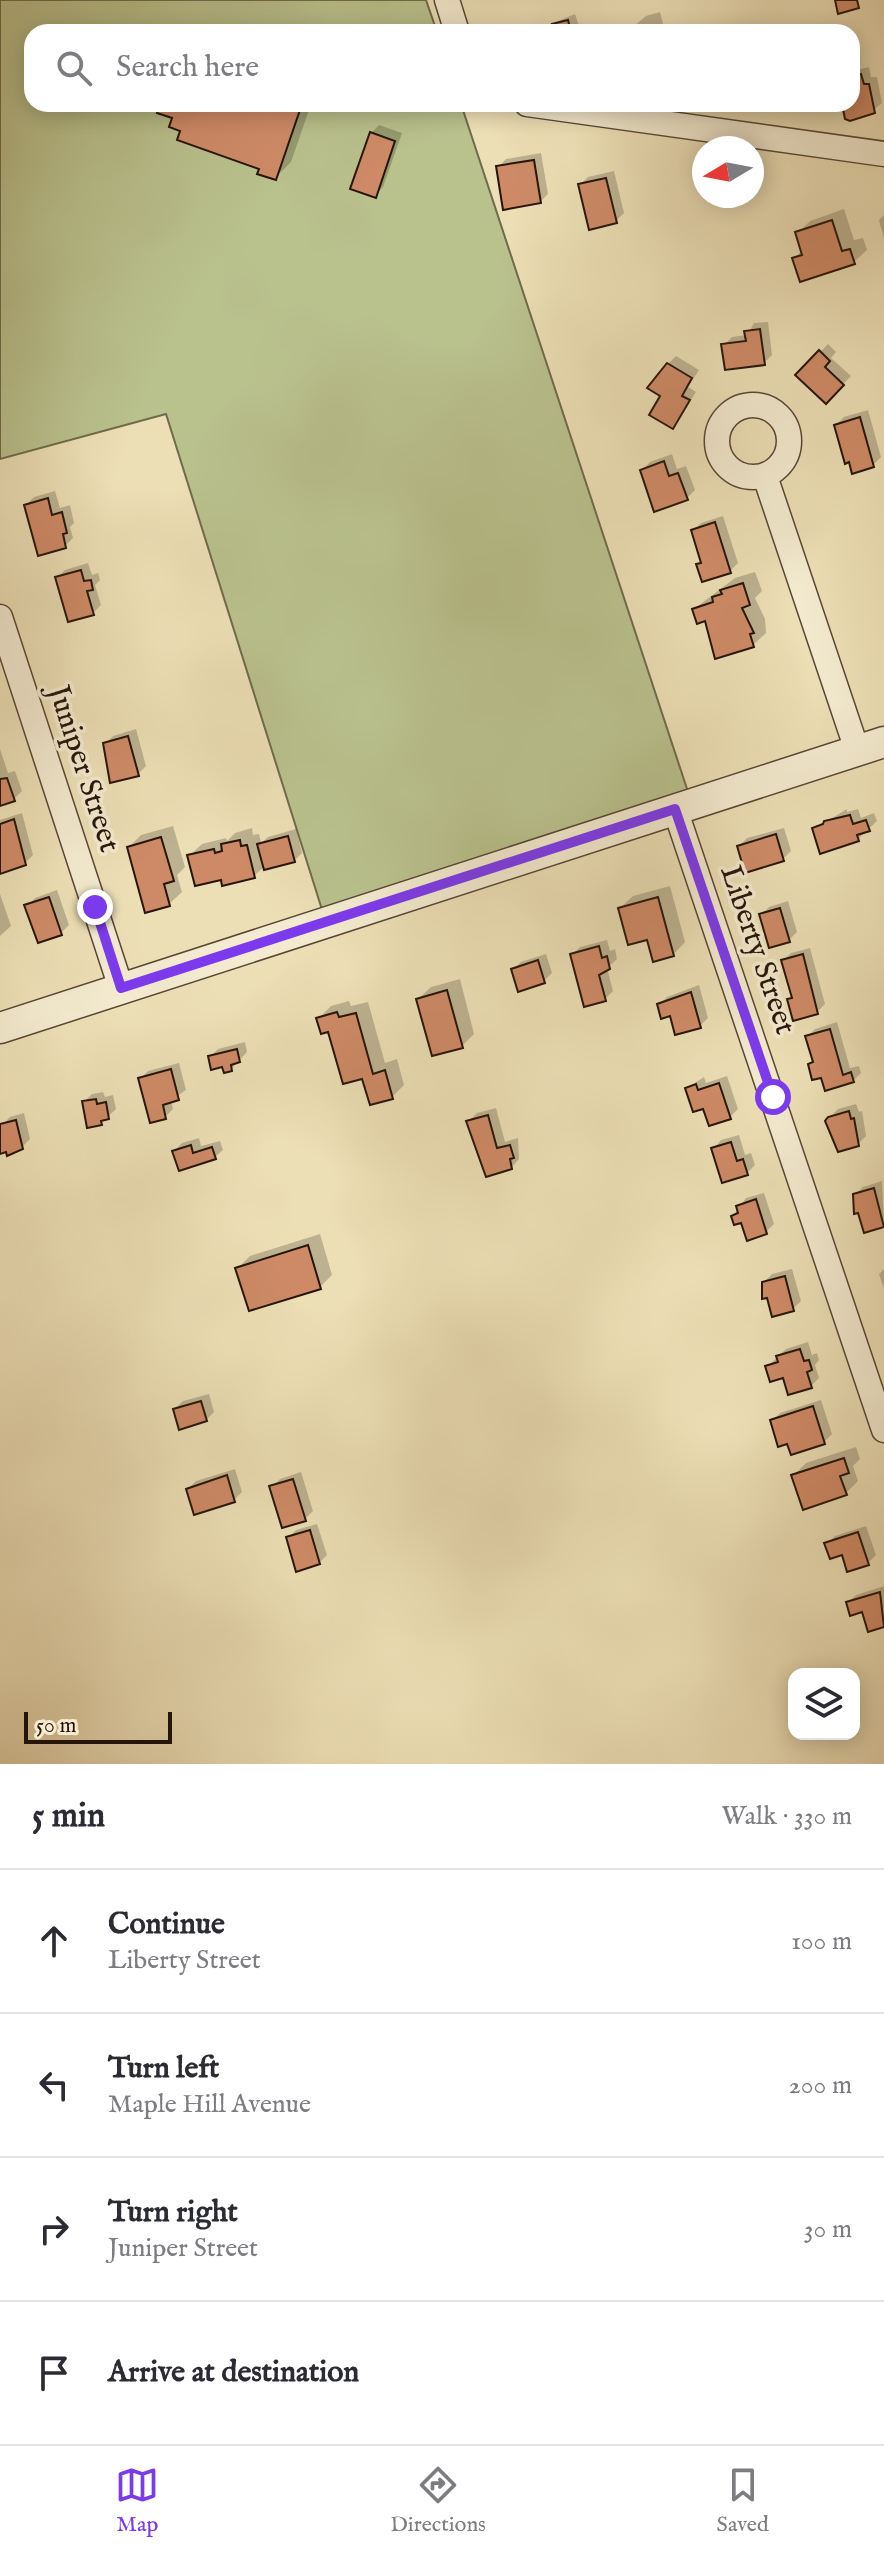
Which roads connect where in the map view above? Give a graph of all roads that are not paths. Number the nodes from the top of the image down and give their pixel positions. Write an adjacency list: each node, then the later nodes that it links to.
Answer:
1 (447, 0): 2 (street)
2 (454, 24)
3 (584, 112): 4 (street)
4 (884, 154)
5 (765, 476): 7 (street)
6 (0, 617): 9 (street, Juniper Street)
7 (871, 746): 8 (street)
8 (675, 809): 9 (street); 11 (street, Liberty Street)
9 (121, 988): 10 (street)
10 (0, 1028)
11 (884, 1430)

